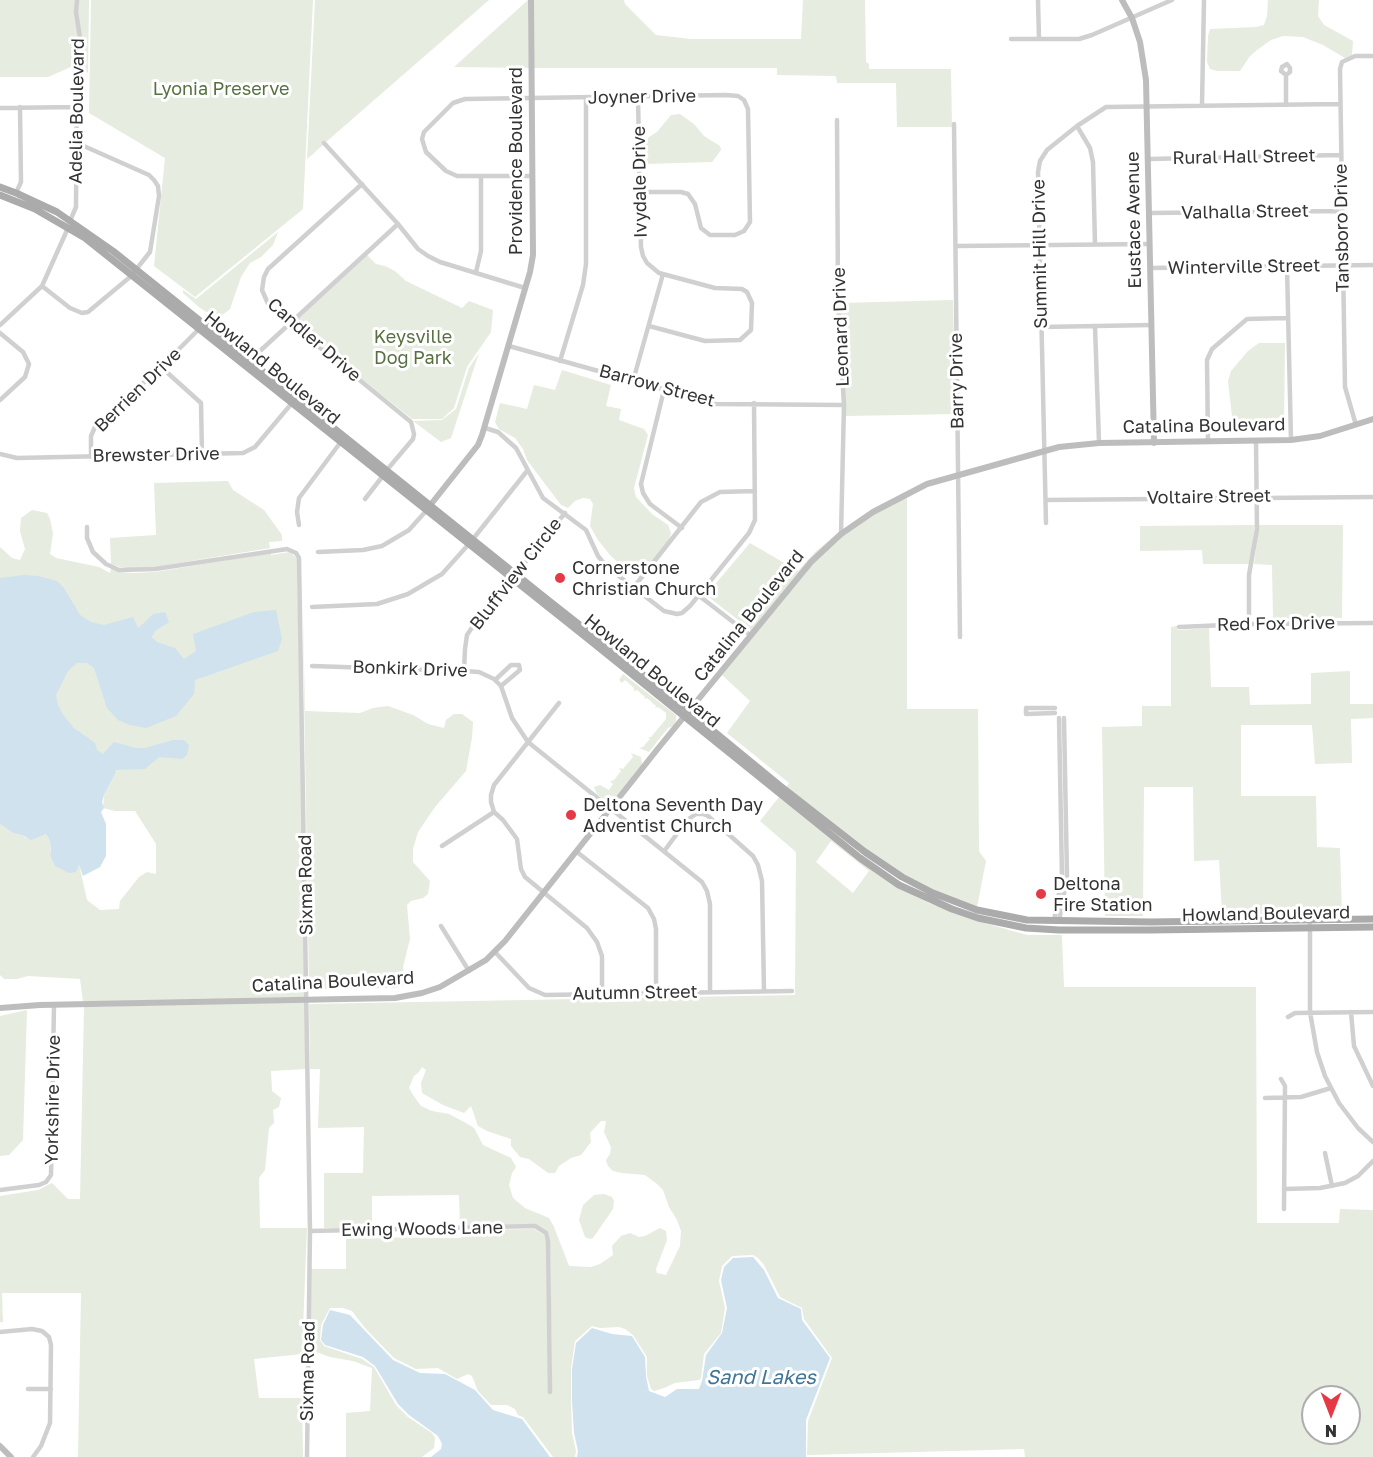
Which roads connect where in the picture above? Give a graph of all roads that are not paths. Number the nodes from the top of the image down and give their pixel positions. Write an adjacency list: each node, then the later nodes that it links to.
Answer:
1 (76, 0): 20 (street, Adelia Boulevard)
2 (531, 0): 12 (street, Providence Boulevard)
3 (1038, 0): 9 (street)
4 (1122, 0): 7 (street, Eustace Avenue)
5 (1172, 0): 7 (street)
6 (1204, 0): 17 (street)
7 (1132, 18): 9 (street); 18 (street, Eustace Avenue)
8 (1011, 39): 9 (street)
9 (1039, 39)
10 (1373, 56): 16 (street, Tansboro Drive)
11 (1286, 75): 15 (street)
12 (531, 97): 14 (street, Joyner Drive); 29 (street, Providence Boulevard); 30 (street, Joyner Drive)
13 (638, 97): 14 (street, Joyner Drive); 33 (street, Ivydale Drive); 33 (street, Joyner Drive)
14 (586, 98): 63 (street)
15 (1286, 104): 16 (street, Summit Hill Drive); 17 (street, Summit Hill Drive)
16 (1340, 104): 27 (street, Tansboro Drive)
17 (1202, 105): 18 (street, Summit Hill Drive)
18 (1147, 106): 24 (street, Summit Hill Drive); 28 (street, Eustace Avenue)
19 (20, 107): 20 (street); 21 (street); 34 (street)
20 (77, 107): 26 (street, Adelia Boulevard)
21 (0, 108)
22 (837, 120): 71 (street, Leonard Drive)
23 (954, 124): 43 (street, Barry Drive)
24 (1077, 126): 40 (street); 42 (street, Summit Hill Drive)
25 (324, 142): 31 (street)
26 (77, 143): 38 (street, Adelia Boulevard); 49 (street)
27 (1340, 156): 28 (street, Rural Hall Street); 36 (street, Tansboro Drive)
28 (1148, 159): 37 (street, Eustace Avenue)
29 (532, 176): 30 (street, Joyner Drive); 52 (street, Providence Boulevard)
30 (481, 177): 48 (street)
31 (362, 184): 39 (street); 54 (street, Candler Drive)
32 (0, 187): 34 (main road, Howland Boulevard)
33 (641, 192): 50 (street, Ivydale Drive)
34 (16, 193): 38 (main road, Howland Boulevard)
35 (0, 195): 38 (main road)
36 (1342, 211): 37 (street, Valhalla Street); 45 (street, Tansboro Drive)
37 (1149, 213): 41 (street, Eustace Avenue)
38 (69, 224): 49 (main road, Howland Boulevard); 51 (street)
39 (398, 224): 48 (street); 54 (street)
40 (1095, 244): 41 (street); 42 (street)
41 (1150, 244): 47 (street, Eustace Avenue)
42 (1040, 245): 43 (street); 59 (street, Summit Hill Drive)
43 (957, 246): 87 (street, Barry Drive)
44 (1373, 265): 45 (street, Winterville Street)
45 (1342, 266): 46 (street, Winterville Street); 73 (street, Tansboro Drive)
46 (1287, 267): 47 (street, Winterville Street); 53 (street)
47 (1150, 268): 55 (street, Eustace Avenue)
48 (476, 272): 52 (street)
49 (134, 273): 51 (street); 60 (main road, Howland Boulevard); 64 (main road, Howland Boulevard)
50 (663, 274): 57 (street); 57 (street, Ivydale Drive)
51 (42, 286): 56 (street)
52 (525, 288): 62 (street, Providence Boulevard)
53 (1288, 318): 75 (street); 76 (street)
54 (289, 324): 64 (street); 86 (street, Candler Drive)
55 (1151, 325): 58 (street); 80 (street, Eustace Avenue)
56 (0, 326)
57 (649, 326): 66 (street)
58 (1095, 326): 59 (street); 79 (street)
59 (1042, 327): 81 (street, Summit Hill Drive)
60 (200, 329): 64 (main road, Howland Boulevard); 65 (street, Berrien Drive)
61 (0, 333): 68 (street)
62 (509, 346): 63 (street, Barrow Street); 74 (street, Providence Boulevard)
63 (560, 361): 66 (street, Barrow Street)
64 (247, 363): 69 (main road, Howland Boulevard); 86 (main road, Howland Boulevard)
65 (161, 367): 83 (street); 84 (street, Berrien Drive)
66 (633, 381): 67 (street, Barrow Street)
67 (664, 390): 70 (street, Barrow Street); 98 (street)
68 (0, 400)
69 (292, 403): 78 (main road, Howland Boulevard); 83 (street, Brewster Drive)
70 (754, 403): 71 (street, Barrow Street); 88 (street)
71 (844, 405): 99 (street, Leonard Drive)
72 (1373, 419): 73 (street, Catalina Boulevard)
73 (1356, 425): 75 (street, Catalina Boulevard)
74 (485, 428): 85 (street); 93 (street, Providence Boulevard)
75 (1291, 440): 77 (street, Catalina Boulevard)
76 (1208, 442): 77 (street, Catalina Boulevard); 80 (street, Catalina Boulevard)
77 (1256, 442): 89 (street)
78 (340, 443): 86 (main road, Howland Boulevard); 96 (street)
79 (1099, 443): 80 (street, Catalina Boulevard); 81 (street, Catalina Boulevard)
80 (1154, 443)
81 (1044, 450): 87 (street, Catalina Boulevard); 92 (street, Summit Hill Drive)
82 (0, 454): 84 (street, Brewster Drive)
83 (202, 454): 84 (street, Brewster Drive)
84 (92, 457)
85 (527, 471): 94 (street); 100 (street)
86 (384, 474): 91 (street, Candler Drive); 93 (main road, Howland Boulevard)
87 (959, 474): 99 (street, Catalina Boulevard); 110 (street, Barry Drive)
88 (755, 491): 98 (street); 104 (street)
89 (1257, 496): 90 (street, Voltaire Street); 92 (street, Voltaire Street); 106 (street)
90 (1373, 497)
91 (365, 499)
92 (1046, 500): 95 (street, Summit Hill Drive)
93 (428, 509): 100 (main road, Howland Boulevard); 101 (street)
94 (565, 513): 102 (street, Bluffview Circle); 103 (street)
95 (1046, 523)
96 (299, 525)
97 (87, 527): 138 (street, Sixma Road)
98 (682, 528): 103 (street)
99 (840, 534): 109 (street, Catalina Boulevard)
100 (471, 542): 102 (main road, Howland Boulevard); 105 (street)
101 (318, 552)
102 (513, 575): 112 (street, Bluffview Circle); 116 (main road, Howland Boulevard)
103 (634, 587): 104 (street)
104 (698, 595): 109 (street)
105 (312, 607)
106 (1249, 621)
107 (1373, 623): 108 (street, Red Fox Drive)
108 (1179, 627)
109 (750, 635): 116 (street, Catalina Boulevard)
110 (960, 637)
111 (312, 666): 112 (street, Bonkirk Drive)
112 (464, 671): 113 (street, Bonkirk Drive)
113 (495, 680): 114 (street, Bonkirk Drive); 114 (street)
114 (501, 686): 118 (street, Bonkirk Drive)
115 (560, 703): 118 (street)
116 (687, 714): 119 (street, Catalina Boulevard); 128 (main road, Howland Boulevard)
117 (1058, 714): 117 (street); 128 (street)
118 (528, 742): 119 (street, Bonkirk Drive); 120 (street)
119 (611, 808): 122 (street, Bonkirk Drive); 123 (street, Catalina Boulevard)
120 (494, 812): 121 (street); 124 (street)
121 (442, 846)
122 (665, 850): 133 (street); 136 (street, Bonkirk Drive)
123 (577, 852): 124 (street, Catalina Boulevard); 135 (street)
124 (543, 893): 131 (street, Catalina Boulevard); 137 (street)
125 (1373, 919): 126 (main road, Howland Boulevard)
126 (1311, 920): 128 (main road, Howland Boulevard); 130 (street)
127 (441, 926): 132 (street)
128 (1056, 926): 130 (main road, Howland Boulevard)
129 (1373, 927): 130 (main road, Howland Boulevard)
130 (1311, 928): 141 (street)
131 (495, 952): 132 (street, Catalina Boulevard); 137 (street, Autumn Street)
132 (469, 971): 138 (street, Catalina Boulevard)
133 (764, 991): 134 (street, Autumn Street); 136 (street, Autumn Street)
134 (792, 991)
135 (656, 992): 136 (street, Autumn Street); 137 (street, Autumn Street)
136 (710, 992)
137 (602, 993)
138 (307, 1000): 139 (street, Catalina Boulevard); 157 (street, Sixma Road)
139 (54, 1005): 140 (street, Catalina Boulevard); 155 (street, Yorkshire Drive)
140 (0, 1008)
141 (1310, 1012): 142 (street); 144 (street); 147 (street)
142 (1351, 1012): 143 (street); 146 (street)
143 (1373, 1012)
144 (1288, 1017)
145 (1281, 1079): 149 (street)
146 (1373, 1086)
147 (1331, 1088): 149 (street); 150 (street)
148 (1265, 1098): 149 (street)
149 (1285, 1098): 154 (street)
150 (1373, 1142)
151 (1325, 1153): 153 (street)
152 (1373, 1161): 153 (street)
153 (1332, 1186): 154 (street)
154 (1285, 1189): 156 (street)
155 (0, 1190)
156 (1284, 1209)
157 (310, 1231): 161 (street, Ewing Woods Lane); 165 (street, Sixma Road)
158 (0, 1332): 160 (street)
159 (28, 1389): 160 (street)
160 (51, 1389): 164 (street)
161 (550, 1392)
162 (0, 1446): 163 (street)
163 (11, 1457)
164 (33, 1457)
165 (307, 1457)

